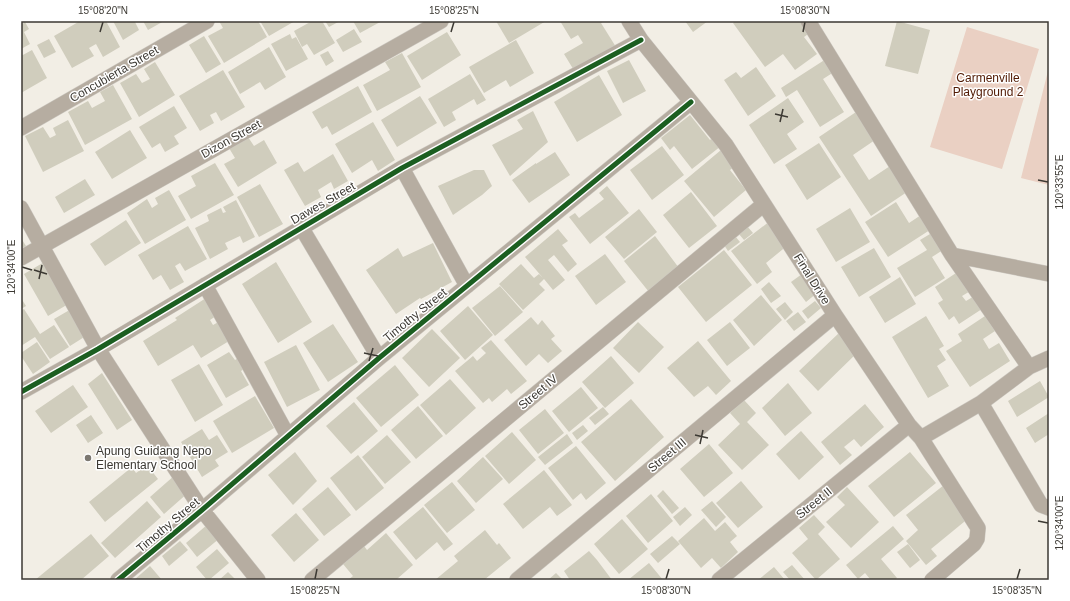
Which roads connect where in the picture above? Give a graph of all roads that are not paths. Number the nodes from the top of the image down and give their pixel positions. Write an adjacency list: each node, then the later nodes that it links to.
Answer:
1 (207, 21): 7 (street, Concubierta Street)
2 (441, 21): 12 (street, Dizon Street)
3 (629, 21): 5 (street, Final Drive)
4 (808, 21): 13 (street)
5 (641, 40): 6 (street, Final Drive); 8 (street, Dawes Street)
6 (692, 102): 9 (street, Final Drive); 17 (street, Timothy Street)
7 (21, 128)
8 (402, 168): 11 (street, Dawes Street); 17 (street)
9 (764, 204): 18 (street, Final Drive); 32 (street, Street IV)
10 (21, 208): 12 (street)
11 (301, 227): 16 (street, Dawes Street); 20 (street)
12 (42, 246): 14 (street, Dizon Street); 19 (street)
13 (952, 254): 15 (street); 22 (street)
14 (21, 258)
15 (1049, 274)
16 (205, 285): 19 (street, Dawes Street); 26 (street)
17 (467, 286): 20 (street, Timothy Street)
18 (834, 315): 25 (street, Final Drive); 33 (street, Street III)
19 (98, 349): 23 (street, Dawes Street); 29 (street)
20 (378, 358): 26 (street, Timothy Street)
21 (1049, 358): 22 (street)
22 (1029, 367): 24 (street)
23 (21, 392)
24 (981, 403): 27 (street); 28 (street)
25 (909, 425): 27 (street, Final Drive); 34 (street, Street II)
26 (288, 436): 29 (street, Timothy Street)
27 (921, 438): 35 (street, Final Drive)
28 (1049, 508)
29 (202, 510): 30 (street, Timothy Street); 31 (street)
30 (118, 580)
31 (258, 580)
32 (312, 580)
33 (517, 580)
34 (719, 580)
35 (932, 580)

